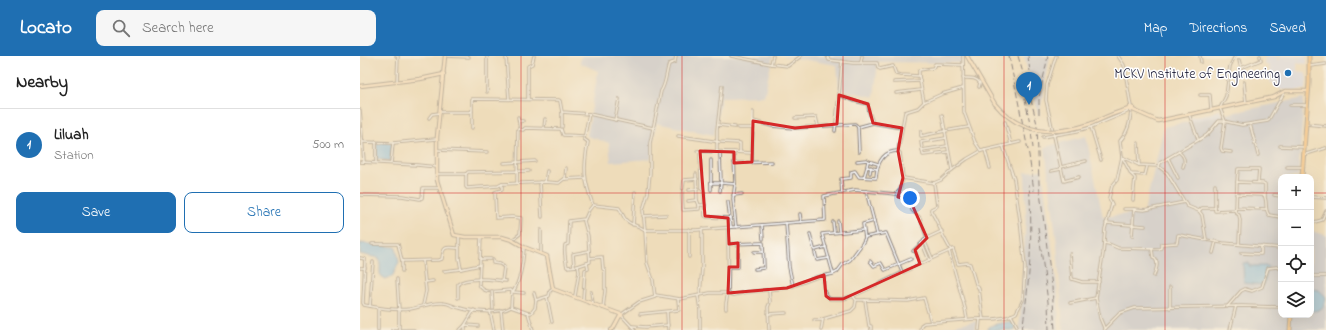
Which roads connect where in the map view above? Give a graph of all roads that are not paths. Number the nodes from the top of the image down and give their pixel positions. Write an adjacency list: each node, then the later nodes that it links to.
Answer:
1 (397, 56): 35 (street)
2 (446, 56): 20 (street); 30 (street)
3 (487, 56): 45 (street)
4 (506, 56): 49 (street)
5 (534, 56): 50 (street)
6 (676, 56): 91 (street)
7 (731, 56): 25 (street)
8 (773, 56): 25 (street)
9 (801, 56): 25 (street)
10 (827, 56): 22 (street)
11 (862, 56): 23 (street)
12 (963, 56): 27 (street)
13 (967, 56): 57 (street, bridge)
14 (1056, 56): 101 (street)
15 (1118, 56): 57 (street)
16 (1200, 56): 24 (street)
17 (1235, 56): 56 (street)
18 (1260, 56): 29 (street)
19 (1309, 56): 28 (main road)
20 (469, 57)
21 (1239, 60): 29 (street)
22 (842, 61): 23 (street); 47 (street)
23 (862, 62): 32 (street)
24 (1201, 62)
25 (771, 64)
26 (1326, 64): 28 (street)
27 (963, 65): 32 (street); 33 (street)
28 (1309, 66): 44 (main road)
29 (1241, 68): 31 (street)
30 (444, 74): 35 (street); 61 (street)
31 (1240, 75)
32 (919, 76): 34 (street)
33 (963, 78): 40 (street); 41 (street)
34 (920, 81): 36 (street); 42 (street)
35 (397, 82): 38 (street)
36 (894, 82)
37 (1244, 82): 53 (street)
38 (360, 86)
39 (722, 86): 82 (street)
40 (979, 87)
41 (963, 88): 52 (street); 95 (street)
42 (921, 90): 46 (street); 52 (street)
43 (1285, 91): 44 (street); 53 (street); 80 (street)
44 (1308, 91): 55 (main road)
45 (487, 92)
46 (896, 93)
47 (839, 95): 78 (street); 79 (street)
48 (1200, 95): 59 (street)
49 (509, 99): 50 (street); 60 (street)
50 (528, 99): 62 (street)
51 (619, 100): 72 (street)
52 (924, 102): 94 (street)
53 (1246, 103): 56 (street)
54 (1290, 105): 55 (street)
55 (1307, 105): 81 (main road)
56 (1220, 108): 59 (street); 76 (street)
57 (1130, 109): 65 (street); 88 (street); 141 (street)
58 (360, 110): 70 (street)
59 (1211, 110): 65 (street)
60 (472, 111): 61 (street); 89 (street)
61 (440, 112): 68 (street); 107 (street)
62 (562, 112): 64 (street); 85 (street)
63 (753, 112): 75 (street)
64 (589, 114): 72 (street); 102 (street)
65 (1189, 114): 108 (street)
66 (942, 115): 99 (street)
67 (518, 117): 73 (street)
68 (429, 118)
69 (795, 118): 83 (street)
70 (360, 120): 100 (street)
71 (545, 120): 90 (street)
72 (615, 120): 91 (street)
73 (519, 121): 74 (street); 96 (street)
74 (523, 121)
75 (753, 121): 83 (street); 93 (street)
76 (1225, 121): 80 (street); 108 (street); 137 (street)
77 (1005, 122): 116 (street)
78 (873, 123): 87 (street); 94 (street)
79 (836, 124): 83 (street); 87 (street); 97 (street)
80 (1250, 124): 139 (street)
81 (1306, 124): 84 (street); 121 (main road)
82 (718, 125): 86 (street); 111 (street)
83 (818, 126)
84 (1326, 126)
85 (562, 127)
86 (735, 127)
87 (858, 127): 134 (street)
88 (1091, 127): 101 (street); 144 (street)
89 (472, 128)
90 (544, 128): 96 (street); 102 (street)
91 (653, 128): 236 (street)
92 (738, 128): 93 (street)
93 (753, 128): 138 (street)
94 (902, 128): 128 (street)
95 (969, 128): 99 (street); 129 (street)
96 (520, 130): 152 (street)
97 (835, 131)
98 (920, 131): 104 (street)
99 (945, 131): 104 (street); 106 (street)
100 (360, 134): 109 (street)
101 (1053, 135): 105 (street); 171 (street)
102 (584, 136): 185 (street)
103 (678, 136): 111 (street)
104 (921, 136): 112 (street)
105 (1043, 137)
106 (946, 138): 112 (street); 117 (street)
107 (437, 139): 114 (street); 123 (street)
108 (1198, 139): 136 (street)
109 (362, 142): 110 (street); 120 (street)
110 (376, 142): 114 (street); 151 (street)
111 (718, 142): 131 (street); 133 (street)
112 (921, 142): 124 (street)
113 (1020, 142): 116 (street)
114 (393, 143): 155 (street)
115 (1138, 143): 159 (street)
116 (1010, 144): 118 (street)
117 (947, 146): 124 (street); 135 (street)
118 (1003, 146): 125 (street); 384 (street)
119 (1280, 146): 121 (street)
120 (361, 147): 150 (street)
121 (1304, 147): 140 (main road)
122 (1326, 148): 140 (street)
123 (437, 150): 130 (street); 167 (street)
124 (922, 150): 135 (street)
125 (985, 150): 129 (street); 170 (street)
126 (697, 151): 127 (street)
127 (700, 151): 131 (street); 225 (street)
128 (898, 151): 158 (street); 186 (street)
129 (981, 151): 172 (street)
130 (487, 152)
131 (719, 152): 132 (street); 196 (street)
132 (734, 152): 133 (street); 157 (street)
133 (740, 152): 138 (street)
134 (859, 152)
135 (948, 152): 172 (street)
136 (1179, 152): 142 (street); 164 (street)
137 (1230, 152)
138 (752, 153): 153 (street)
139 (1258, 155)
140 (1303, 155): 166 (main road)
141 (1122, 157): 159 (street); 181 (street); 249 (street)
142 (1168, 158): 163 (street); 187 (street)
143 (711, 160): 195 (street)
144 (1101, 160)
145 (535, 161): 152 (street)
146 (857, 161): 147 (street)
147 (868, 161): 158 (street); 160 (street)
148 (1086, 161): 171 (street)
149 (360, 162): 150 (street)
150 (364, 162): 151 (street)
151 (376, 162): 155 (street)
152 (517, 162): 156 (street); 176 (street)
153 (752, 162): 154 (street); 157 (street)
154 (772, 162)
155 (391, 163): 167 (street)
156 (504, 163)
157 (734, 163): 199 (street)
158 (878, 164): 169 (street)
159 (1139, 165): 161 (street)
160 (867, 166): 162 (street); 183 (street)
161 (1147, 166): 163 (street); 181 (street)
162 (871, 167): 169 (street); 177 (street)
163 (1159, 167): 223 (street)
164 (1183, 167)
165 (1286, 167): 166 (street)
166 (1302, 167): 182 (main road)
167 (437, 168): 178 (street)
168 (566, 168): 188 (street)
169 (877, 168): 183 (street)
170 (990, 168)
171 (1061, 168): 175 (street); 184 (street)
172 (952, 170): 197 (street)
173 (529, 171): 176 (street)
174 (547, 171): 191 (street)
175 (1051, 171)
176 (516, 172): 179 (street); 194 (street)
177 (870, 173)
178 (437, 174): 179 (street); 201 (street)
179 (466, 174): 198 (street)
180 (696, 174): 189 (street)
181 (1131, 174): 220 (street)
182 (1302, 174)
183 (864, 177): 208 (street)
184 (1079, 177)
185 (585, 178): 188 (street); 226 (street)
186 (903, 178): 197 (street); 209 (street)
187 (1178, 178)
188 (565, 179): 191 (street)
189 (697, 179): 202 (street); 224 (street)
190 (540, 182): 191 (street); 194 (street); 238 (street)
191 (545, 182)
192 (1237, 182): 193 (street); 193 (street); 212 (street)
193 (1258, 182): 215 (street)
194 (517, 183): 198 (street)
195 (711, 183): 196 (street); 204 (street)
196 (721, 183): 199 (street); 205 (street)
197 (934, 183): 262 (street)
198 (502, 184): 274 (street)
199 (735, 184): 210 (street)
200 (1215, 185): 227 (street)
201 (440, 188): 213 (street); 267 (street)
202 (698, 189): 203 (street); 219 (street)
203 (689, 190)
204 (711, 190)
205 (720, 191)
206 (866, 191): 208 (street); 209 (street); 244 (street)
207 (635, 192): 250 (street)
208 (842, 193): 245 (street)
209 (897, 193): 271 (street)
210 (733, 194): 211 (street); 255 (street)
211 (742, 194)
212 (1236, 194): 215 (street); 230 (street)
213 (360, 195)
214 (1274, 195): 216 (street)
215 (1265, 196): 231 (street)
216 (1278, 196)
217 (1314, 197): 218 (street)
218 (1326, 198)
219 (697, 200): 221 (street); 224 (street)
220 (1133, 200)
221 (688, 201)
222 (728, 202): 239 (street)
223 (1185, 202): 229 (street); 232 (street)
224 (699, 205): 225 (street)
225 (705, 205): 239 (street)
226 (593, 206): 240 (street); 250 (street)
227 (1215, 208): 230 (street); 232 (street)
228 (1124, 209): 229 (street)
229 (1134, 209): 252 (street)
230 (1235, 209): 231 (street); 282 (street)
231 (1266, 209): 237 (street)
232 (1199, 211): 273 (street)
233 (1326, 211): 241 (street)
234 (800, 214): 245 (street)
235 (666, 215): 236 (street)
236 (643, 216): 260 (street)
237 (1278, 216)
238 (542, 217)
239 (730, 218): 254 (street)
240 (585, 219): 291 (street); 315 (street)
241 (1322, 219): 242 (street); 247 (street)
242 (1326, 220)
243 (838, 221): 263 (street)
244 (874, 221): 261 (street); 266 (street)
245 (801, 222): 248 (street)
246 (833, 222): 264 (street)
247 (1314, 222)
248 (786, 223): 251 (street); 340 (street)
249 (1106, 223): 252 (street); 278 (street)
250 (633, 225): 260 (street)
251 (762, 225): 255 (street); 272 (street)
252 (1133, 226): 253 (street); 268 (street)
253 (1145, 226)
254 (731, 227): 255 (street); 256 (street)
255 (736, 227)
256 (728, 228): 258 (street); 280 (street)
257 (689, 229): 258 (street); 260 (street); 299 (street)
258 (702, 229): 351 (street)
259 (541, 230): 297 (street)
260 (645, 230): 350 (street)
261 (863, 230): 263 (street); 270 (street)
262 (942, 231): 271 (street); 290 (street)
263 (839, 232): 264 (street)
264 (834, 233): 285 (street)
265 (810, 234): 289 (street)
266 (877, 234): 270 (street); 314 (street)
267 (459, 236): 269 (street); 286 (street)
268 (1132, 236)
269 (481, 237): 274 (street); 304 (street)
270 (865, 237): 326 (street)
271 (927, 238): 275 (street)
272 (762, 239)
273 (1206, 239): 276 (street); 288 (street)
274 (512, 240): 284 (street)
275 (924, 240): 277 (street); 303 (street)
276 (1216, 241): 282 (street); 295 (street)
277 (922, 243): 306 (street); 312 (street)
278 (1103, 243): 288 (street); 338 (street)
279 (372, 244): 307 (street)
280 (729, 244): 281 (street); 317 (street)
281 (738, 244): 294 (street); 317 (street)
282 (1239, 244): 283 (street)
283 (1261, 246): 287 (street); 296 (street)
284 (524, 247): 297 (street); 345 (street)
285 (826, 247): 289 (street); 302 (street)
286 (458, 248): 308 (street); 321 (street)
287 (1278, 248)
288 (1152, 249): 328 (street)
289 (814, 250): 302 (street)
290 (952, 250): 292 (street); 387 (street)
291 (589, 251): 301 (street); 315 (street)
292 (949, 251): 303 (street); 386 (street)
293 (754, 252): 294 (street)
294 (763, 252): 322 (street)
295 (1213, 253)
296 (1242, 253)
297 (541, 254): 342 (street)
298 (1070, 254): 338 (street)
299 (689, 256)
300 (360, 258): 319 (street)
301 (589, 258): 311 (street); 371 (street)
302 (829, 258): 326 (street)
303 (932, 258): 306 (street)
304 (480, 259): 313 (street); 333 (street)
305 (911, 259): 314 (street)
306 (929, 260): 312 (street)
307 (402, 261): 308 (street); 323 (street)
308 (423, 261): 335 (street)
309 (870, 261): 314 (street)
310 (373, 262): 365 (street)
311 (587, 263): 316 (street); 339 (street)
312 (920, 264): 325 (street)
313 (480, 265): 321 (street); 332 (street)
314 (899, 265): 325 (street)
315 (574, 266): 316 (street)
316 (578, 266): 337 (street)
317 (729, 267): 349 (street)
318 (360, 268): 319 (street)
319 (365, 268): 365 (street)
320 (1278, 268): 369 (street)
321 (461, 269): 324 (street)
322 (754, 269)
323 (402, 271)
324 (444, 271)
325 (902, 272): 352 (street)
326 (833, 274): 327 (street)
327 (824, 276): 340 (street); 352 (street)
328 (1154, 276)
329 (1314, 276): 330 (street)
330 (1326, 276)
331 (397, 279): 374 (street)
332 (480, 279): 333 (street); 344 (street); 354 (street)
333 (502, 281): 334 (street)
334 (506, 281)
335 (425, 282): 336 (street); 363 (street)
336 (433, 282)
337 (578, 282): 339 (street); 355 (street)
338 (1098, 282): 356 (street)
339 (584, 283): 361 (street)
340 (793, 286): 343 (street)
341 (1170, 287): 372 (street)
342 (553, 289): 353 (street); 355 (street)
343 (769, 290): 349 (street); 382 (street)
344 (492, 292): 345 (street); 377 (street)
345 (513, 292): 347 (street); 368 (street)
346 (591, 292): 364 (street)
347 (524, 293)
348 (534, 293): 358 (street)
349 (728, 293): 351 (street); 373 (street)
350 (655, 295): 357 (street); 383 (street)
351 (699, 296): 357 (street); 410 (street)
352 (853, 296): 359 (street)
353 (547, 297): 358 (street); 390 (street)
354 (458, 298)
355 (574, 298): 361 (street)
356 (1096, 298): 362 (street); 397 (street)
357 (678, 299): 378 (street)
358 (536, 300): 380 (street)
359 (856, 300): 360 (street); 389 (street)
360 (865, 300): 391 (street); 413 (street)
361 (583, 301): 364 (street)
362 (1070, 303)
363 (423, 305): 374 (street); 375 (street)
364 (593, 305): 371 (street)
365 (370, 306): 367 (street)
366 (1236, 306): 369 (street); 370 (street); 416 (street)
367 (378, 307): 374 (street); 398 (street)
368 (511, 307): 376 (street); 380 (street)
369 (1227, 307): 372 (street)
370 (1278, 307)
371 (603, 308): 383 (street)
372 (1170, 308): 397 (street)
373 (726, 309)
374 (399, 310): 400 (street)
375 (474, 310): 377 (street); 392 (street)
376 (502, 310): 377 (street); 405 (street)
377 (492, 311): 404 (street)
378 (667, 311): 381 (street); 393 (street)
379 (786, 313): 382 (street)
380 (528, 314): 406 (street)
381 (640, 314)
382 (768, 314): 411 (street)
383 (621, 315): 395 (street); 407 (street)
384 (1011, 315): 387 (street); 396 (street)
385 (1291, 318): 417 (main road)
386 (967, 319): 387 (street); 391 (street)
387 (981, 319): 415 (street)
388 (814, 320): 389 (street)
389 (822, 320): 412 (street)
390 (552, 322)
391 (931, 322): 414 (street)
392 (465, 325): 394 (street); 402 (street); 403 (street)
393 (668, 325): 395 (street); 409 (street)
394 (478, 326)
395 (632, 326): 408 (street)
396 (1017, 326)
397 (1105, 329)
398 (378, 330)
399 (392, 330): 400 (street)
400 (399, 330): 401 (street)
401 (414, 330)
402 (460, 330)
403 (465, 330)
404 (494, 330)
405 (503, 330)
406 (533, 330)
407 (611, 330)
408 (635, 330)
409 (668, 330)
410 (700, 330)
411 (769, 330)
412 (821, 330)
413 (871, 330)
414 (920, 330)
415 (979, 330)
416 (1230, 330)
417 (1290, 330)

